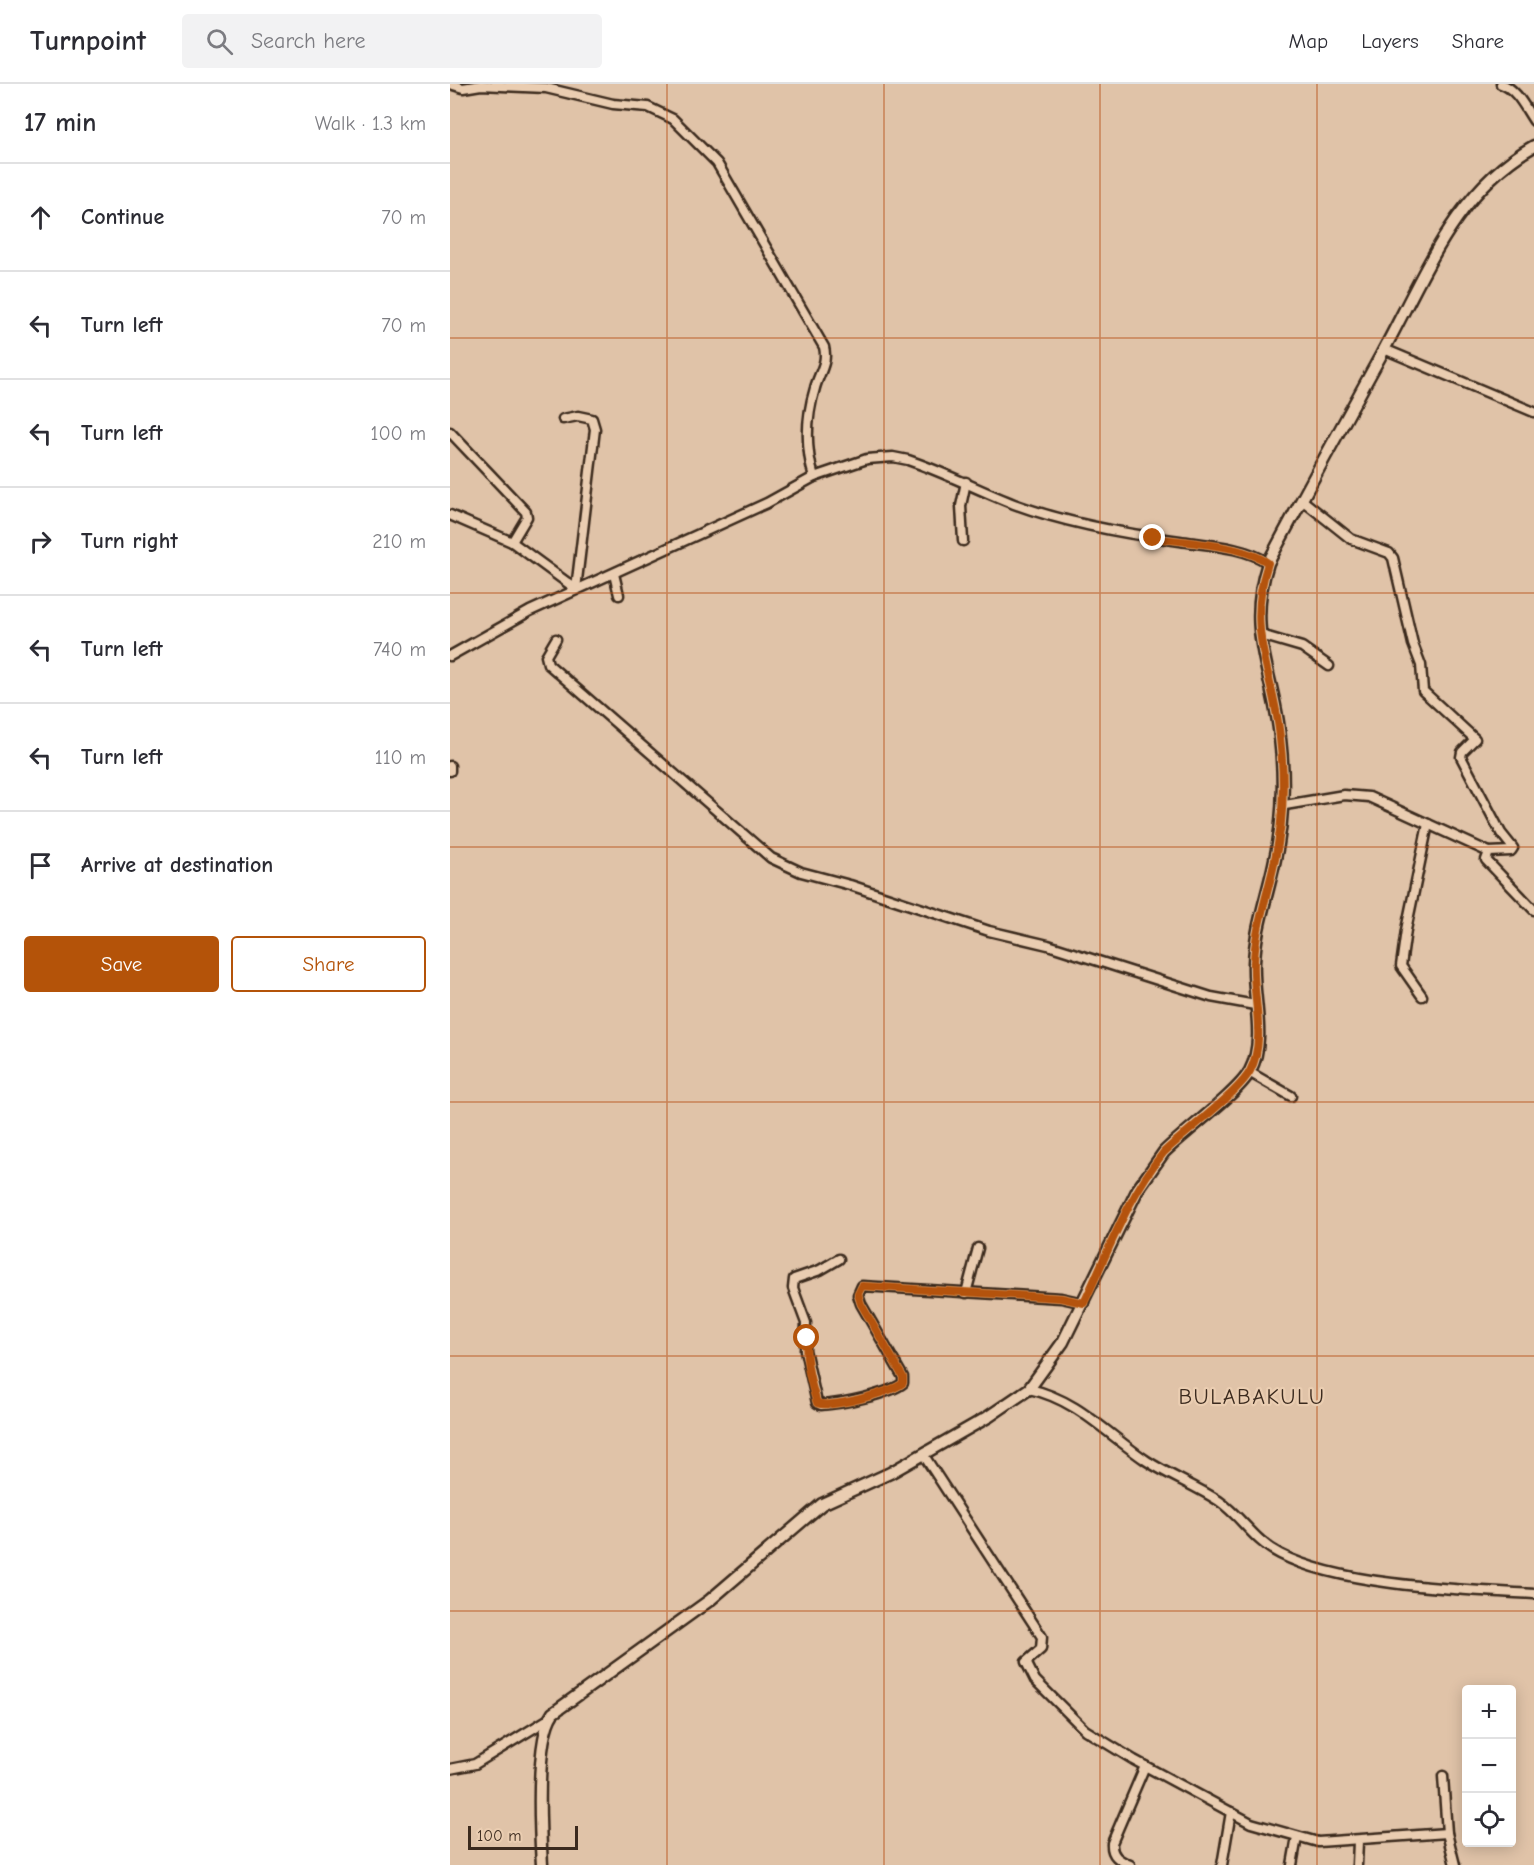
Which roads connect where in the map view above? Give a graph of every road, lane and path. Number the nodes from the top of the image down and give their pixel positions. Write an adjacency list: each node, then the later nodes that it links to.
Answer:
1 (450, 84): 9 (street)
2 (1501, 84): 3 (street)
3 (1534, 121)
4 (1534, 146): 5 (street)
5 (1384, 349): 6 (street); 11 (street)
6 (1534, 412)
7 (563, 419): 17 (street)
8 (450, 432): 14 (street)
9 (814, 477): 10 (street); 16 (street)
10 (966, 482): 13 (street); 15 (street)
11 (1302, 500): 15 (street); 25 (street)
12 (450, 515): 14 (street)
13 (963, 541)
14 (512, 542): 17 (street)
15 (1268, 563): 19 (street)
16 (614, 574): 17 (street); 18 (street)
17 (576, 589): 21 (street)
18 (619, 595)
19 (1261, 635): 22 (street); 23 (street)
20 (555, 639): 28 (street)
21 (450, 656)
22 (1329, 666)
23 (1284, 805): 24 (street); 28 (street)
24 (1428, 824): 25 (street); 27 (street)
25 (1489, 852): 26 (street)
26 (1534, 910)
27 (1422, 996)
28 (1255, 1005): 29 (street)
29 (1250, 1072): 30 (street); 34 (street)
30 (1291, 1096)
31 (978, 1248): 33 (street)
32 (839, 1258): 33 (street)
33 (966, 1293): 34 (street)
34 (1084, 1303): 35 (street)
35 (1029, 1389): 36 (street); 37 (street)
36 (923, 1454): 38 (street); 39 (street)
37 (1534, 1594)
38 (547, 1720): 40 (street); 46 (street)
39 (1145, 1766): 42 (street); 47 (street)
40 (450, 1769)
41 (1443, 1776): 43 (street)
42 (1231, 1812): 44 (street); 48 (street)
43 (1448, 1833): 45 (street); 51 (street)
44 (1297, 1837): 45 (street); 49 (street)
45 (1358, 1841): 50 (street)
46 (542, 1865)
47 (1130, 1865)
48 (1222, 1865)
49 (1292, 1865)
50 (1357, 1865)
51 (1455, 1865)

